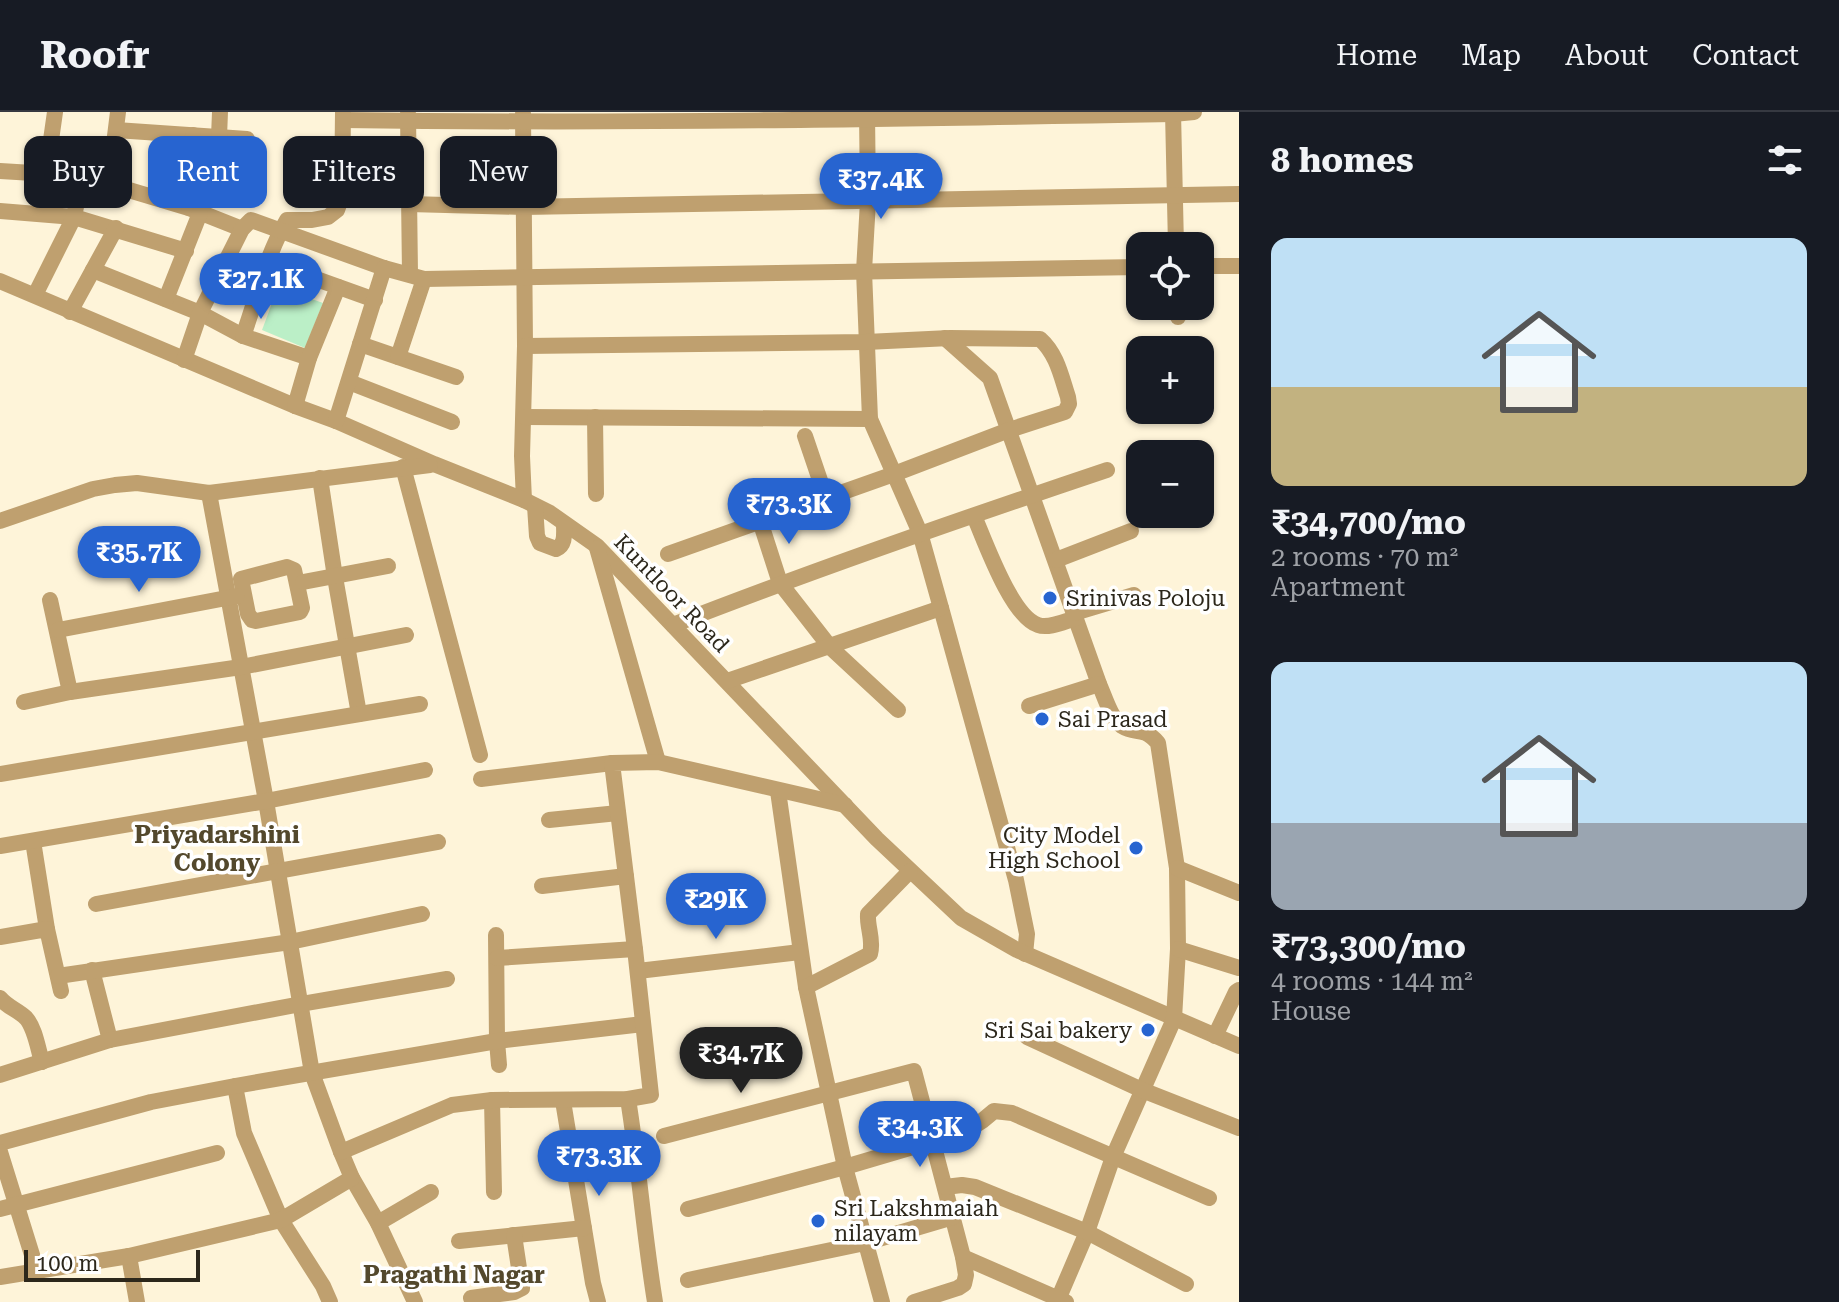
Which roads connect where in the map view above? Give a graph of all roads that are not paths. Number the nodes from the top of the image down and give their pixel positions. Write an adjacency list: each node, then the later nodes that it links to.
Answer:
1 (55, 112): 12 (street)
2 (118, 112): 10 (street)
3 (220, 112): 15 (street)
4 (1194, 112): 5 (street)
5 (1173, 113): 7 (street); 20 (street)
6 (343, 116): 8 (street); 31 (street)
7 (867, 116): 9 (street); 21 (street)
8 (408, 117): 9 (street)
9 (523, 117)
10 (116, 130): 11 (street); 13 (street)
11 (193, 135): 14 (street); 26 (street)
12 (52, 136)
13 (115, 136)
14 (206, 136)
15 (219, 136)
16 (0, 171): 17 (street)
17 (24, 173)
18 (132, 191): 26 (street)
19 (1239, 194): 20 (street)
20 (1175, 195): 21 (street); 32 (street)
21 (868, 201): 22 (street); 40 (street)
22 (557, 206)
23 (76, 208): 28 (street)
24 (409, 208): 41 (street)
25 (523, 208): 42 (street)
26 (195, 210): 30 (street); 33 (street)
27 (0, 211): 28 (street)
28 (74, 217): 29 (street); 45 (street)
29 (116, 228): 33 (street); 39 (street)
30 (242, 229): 31 (street); 49 (street)
31 (281, 230): 34 (street); 38 (street)
32 (1176, 232)
33 (186, 251): 46 (street)
34 (269, 262): 44 (street); 50 (street)
35 (1214, 266): 36 (street)
36 (1239, 266)
37 (1126, 267): 40 (street)
38 (384, 268): 41 (street); 47 (street)
39 (93, 270): 46 (street); 48 (street)
40 (864, 271): 42 (street); 52 (street)
41 (417, 276): 42 (street); 55 (street)
42 (524, 278): 54 (street)
43 (0, 281): 45 (street, Kuntloor Road)
44 (338, 287): 47 (street); 56 (street)
45 (35, 295): 48 (street, Kuntloor Road)
46 (166, 299): 49 (street)
47 (375, 300): 53 (street)
48 (70, 312): 57 (street, Kuntloor Road)
49 (200, 313): 50 (street); 57 (street)
50 (243, 336): 56 (street)
51 (945, 338): 52 (street); 66 (street); 66 (street)
52 (866, 342): 54 (street); 63 (street)
53 (360, 344): 55 (street); 59 (street)
54 (525, 346): 61 (street)
55 (398, 357): 58 (street)
56 (309, 358): 60 (street)
57 (184, 360): 60 (street, Kuntloor Road)
58 (456, 377)
59 (349, 382): 64 (street); 65 (street)
60 (295, 406): 64 (street, Kuntloor Road)
61 (525, 417): 62 (street); 77 (street)
62 (595, 417): 63 (street); 74 (street)
63 (870, 419): 71 (street)
64 (336, 421): 68 (street, Kuntloor Road)
65 (452, 422)
66 (1009, 430): 71 (street); 75 (street)
67 (805, 436): 76 (street)
68 (434, 464): 69 (street); 77 (street, Kuntloor Road)
69 (403, 467): 72 (street); 111 (street)
70 (1107, 470): 75 (street)
71 (894, 474): 76 (street); 83 (street)
72 (320, 478): 73 (street); 88 (street)
73 (209, 493): 79 (street); 92 (street)
74 (596, 494)
75 (1031, 496): 78 (street); 86 (street)
76 (826, 498): 80 (street)
77 (530, 503): 81 (street, Kuntloor Road); 81 (street)
78 (974, 516): 83 (street); 95 (street)
79 (0, 521)
80 (760, 521): 85 (street); 90 (street)
81 (564, 524): 84 (street, Kuntloor Road)
82 (1131, 531): 86 (street)
83 (920, 533): 90 (street); 94 (street)
84 (597, 546): 96 (street, Kuntloor Road); 112 (street)
85 (668, 554)
86 (1056, 560): 95 (street)
87 (388, 566): 88 (street)
88 (335, 577): 89 (street); 99 (street)
89 (303, 582)
90 (780, 583): 96 (street); 100 (street)
91 (1134, 595): 95 (street)
92 (236, 596): 97 (street); 101 (street)
93 (50, 600): 97 (street)
94 (941, 608): 100 (street); 140 (street)
95 (1075, 616): 103 (street)
96 (673, 625): 102 (street, Kuntloor Road)
97 (58, 630): 104 (street)
98 (406, 635): 99 (street)
99 (347, 646): 101 (street); 109 (street)
100 (830, 647): 102 (street); 108 (street)
101 (241, 667): 104 (street); 110 (street)
102 (727, 681): 119 (street, Kuntloor Road)
103 (1099, 684): 107 (street); 125 (street)
104 (70, 692): 105 (street)
105 (24, 702)
106 (420, 704): 109 (street)
107 (1029, 706)
108 (898, 710)
109 (359, 714): 110 (street)
110 (253, 731): 115 (street); 118 (street)
111 (480, 755)
112 (658, 762): 113 (street); 117 (street)
113 (612, 763): 116 (street); 120 (street)
114 (425, 770): 118 (street)
115 (0, 774)
116 (481, 779)
117 (778, 791): 119 (street); 139 (street)
118 (266, 801): 122 (street); 126 (street)
119 (847, 806): 127 (street, Kuntloor Road)
120 (618, 813): 121 (street); 128 (street)
121 (549, 820)
122 (33, 841): 124 (street); 133 (street)
123 (438, 842): 126 (street)
124 (0, 846)
125 (1177, 868): 130 (street); 138 (street)
126 (278, 871): 131 (street); 136 (street)
127 (910, 871): 140 (street, Kuntloor Road); 146 (street)
128 (626, 876): 129 (street); 137 (street)
129 (542, 886)
130 (1239, 893)
131 (96, 904)
132 (422, 914): 136 (street)
133 (47, 929): 135 (street); 143 (street)
134 (496, 935): 141 (street)
135 (0, 937)
136 (290, 942): 143 (street); 149 (street)
137 (635, 949): 141 (street); 144 (street)
138 (1178, 949): 142 (street); 150 (street)
139 (800, 952): 144 (street); 146 (street)
140 (1025, 954): 150 (street, Kuntloor Road)
141 (497, 958): 155 (street)
142 (1239, 968)
143 (92, 970): 154 (street)
144 (638, 971): 151 (street)
145 (447, 979): 149 (street)
146 (806, 987): 162 (street)
147 (1239, 990): 152 (street)
148 (0, 998): 156 (street)
149 (301, 1004): 154 (street); 158 (street)
150 (1174, 1019): 152 (street, Kuntloor Road); 161 (street)
151 (643, 1024): 155 (street); 163 (street)
152 (1231, 1034)
153 (1027, 1037): 161 (street)
154 (110, 1040): 156 (street)
155 (497, 1041): 157 (street); 158 (street)
156 (42, 1062): 159 (street)
157 (499, 1065)
158 (312, 1073): 160 (street); 171 (street)
159 (0, 1075)
160 (235, 1086): 169 (street); 183 (street)
161 (1142, 1090): 166 (street); 173 (street)
162 (829, 1092): 167 (street); 168 (street); 174 (street)
163 (628, 1099): 165 (street); 202 (street)
164 (492, 1100): 165 (street); 171 (street); 178 (street)
165 (563, 1101): 185 (street)
166 (1239, 1128)
167 (664, 1136)
168 (933, 1141): 173 (street); 174 (street); 176 (street)
169 (0, 1143)
170 (0, 1152): 180 (street)
171 (341, 1152): 175 (street)
172 (217, 1153): 180 (street)
173 (1113, 1157): 179 (street); 186 (street)
174 (845, 1167): 181 (street); 189 (street)
175 (352, 1178): 183 (street); 184 (street)
176 (945, 1187): 182 (street); 186 (street)
177 (431, 1192): 184 (street)
178 (494, 1192)
179 (1209, 1198)
180 (8, 1206): 192 (street)
181 (688, 1209)
182 (953, 1217): 189 (street); 191 (street)
183 (281, 1220): 190 (street); 199 (street)
184 (378, 1223): 200 (street)
185 (584, 1228): 187 (street); 201 (street)
186 (1087, 1232): 195 (street); 197 (street)
187 (514, 1235): 188 (street); 196 (street)
188 (459, 1241)
189 (865, 1243): 194 (street); 203 (street)
190 (129, 1256): 192 (street); 198 (street)
191 (963, 1257): 197 (street); 204 (street)
192 (37, 1271): 193 (street)
193 (0, 1277)
194 (688, 1280)
195 (1188, 1292)
196 (471, 1298)
197 (1060, 1301)
198 (137, 1302)
199 (330, 1302)
200 (414, 1302)
201 (598, 1302)
202 (655, 1302)
203 (882, 1302)
204 (914, 1302)

